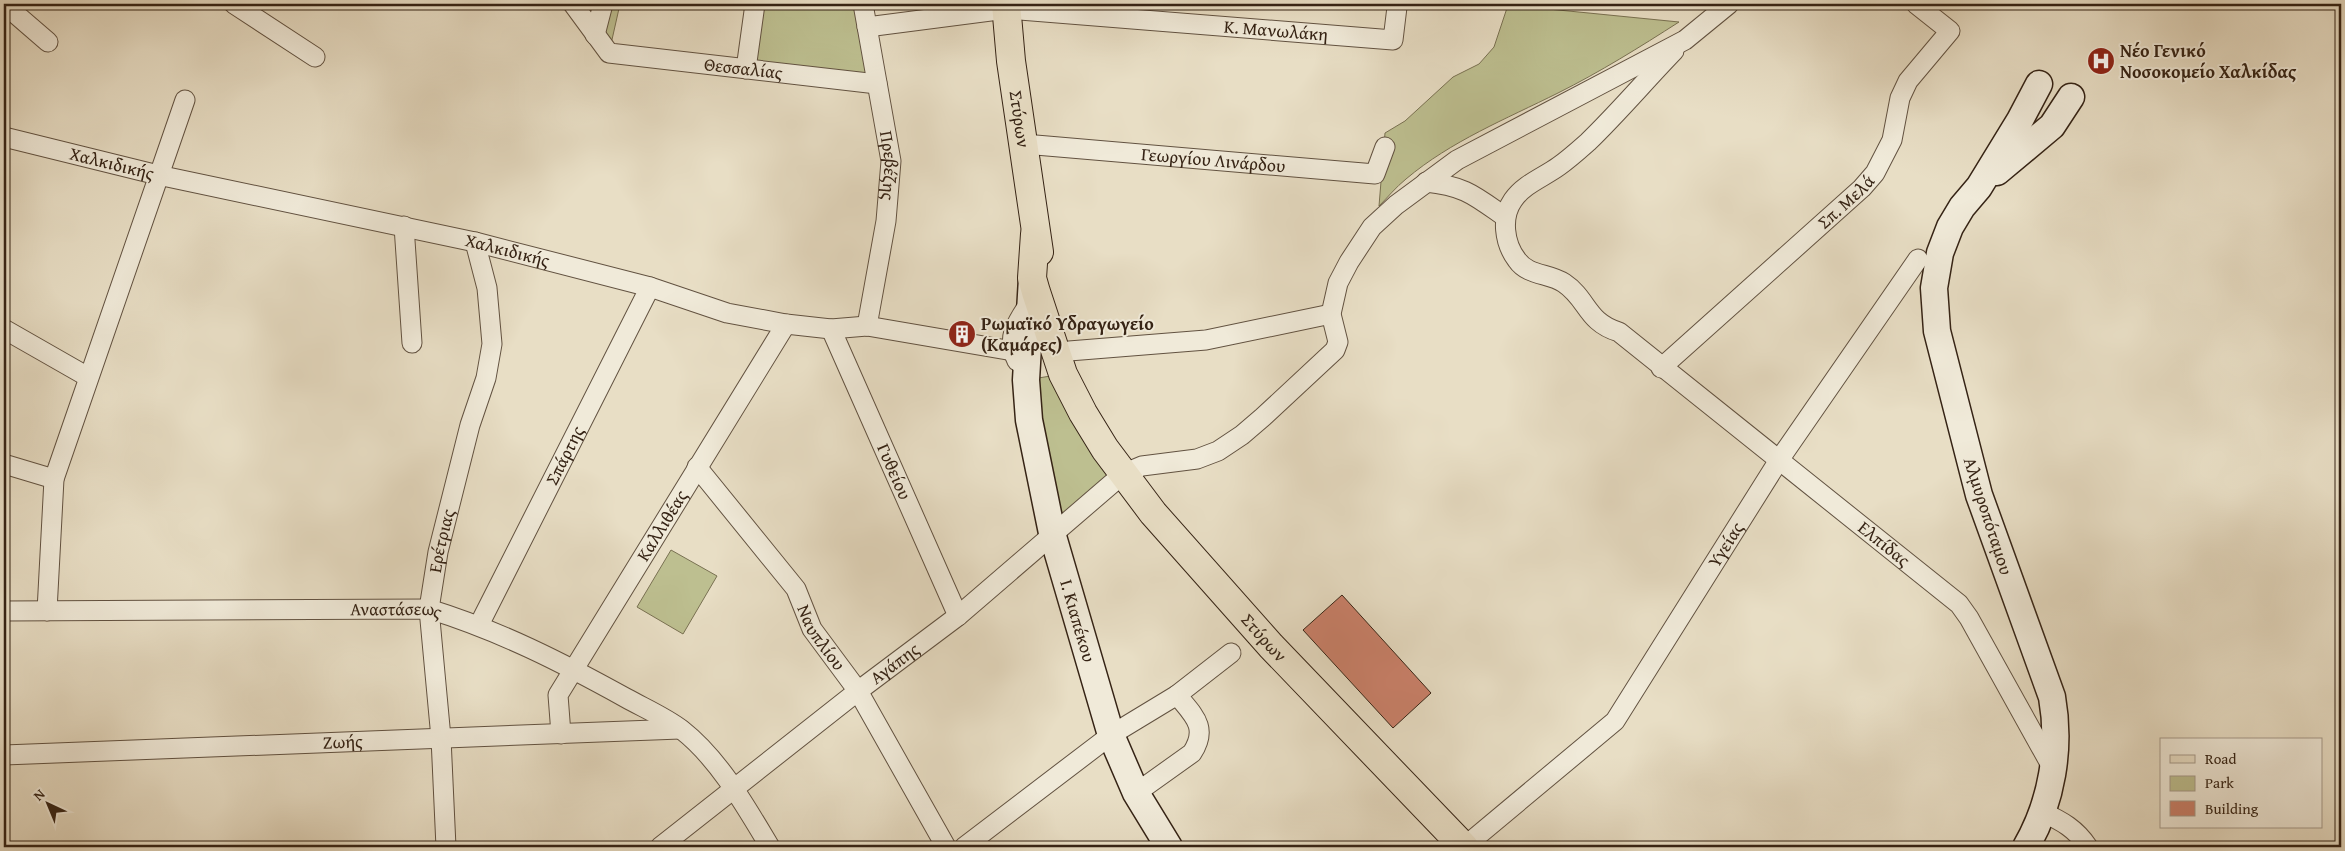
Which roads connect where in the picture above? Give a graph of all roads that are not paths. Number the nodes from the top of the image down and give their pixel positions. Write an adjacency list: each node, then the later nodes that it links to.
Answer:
1 (4, 4): 14 (street)
2 (234, 4): 15 (street)
3 (573, 4): 12 (street)
4 (603, 4): 12 (street)
5 (755, 4): 16 (street)
6 (863, 4): 11 (street, Πρεβέζης)
7 (1729, 4): 13 (street)
8 (1916, 4): 45 (street, Σπ. Μελά)
9 (1006, 6): 10 (street, Κ. Μανωλάκη); 11 (street); 24 (main road, Στύρων)
10 (1397, 7)
11 (867, 27): 17 (street, Πρεβέζης)
12 (595, 34): 16 (street, Θεσσαλίας)
13 (1685, 40): 27 (street); 29 (street)
14 (48, 42)
15 (315, 56)
16 (746, 69): 17 (street, Θεσσαλίας)
17 (877, 84): 39 (street, Πρεβέζης)
18 (2039, 84): 21 (street)
19 (2072, 97): 22 (street)
20 (185, 100): 26 (street)
21 (2027, 107): 22 (street); 28 (street)
22 (2052, 126): 28 (street)
23 (4, 137): 26 (street, Χαλκιδικής)
24 (1024, 144): 25 (street, Γεωργίου Λινάρδου); 31 (main road, Στύρων)
25 (1385, 148)
26 (158, 176): 30 (street, Χαλκιδικής); 46 (street)
27 (1426, 182): 29 (street); 37 (street)
28 (1979, 187): 69 (street, Αλμυροπόταμου)
29 (1505, 217): 45 (street, Ελπίδας)
30 (404, 226): 32 (street, Χαλκιδικής); 42 (street)
31 (1035, 234): 34 (main road, Στύρων); 44 (main road, Στύρων)
32 (475, 242): 35 (street, Χαλκιδικής); 55 (street, Ερέτριας)
33 (1918, 260): 49 (street, Υγείας)
34 (1032, 278): 36 (street, Ι. Κιαπέκου); 48 (main road, Στύρων)
35 (650, 287): 38 (street, Χαλκιδικής); 59 (street, Σπάρτης)
36 (1029, 304): 43 (street, Ι. Κιαπέκου); 47 (street, Ι. Κιαπέκου)
37 (1331, 314): 44 (street); 52 (street)
38 (786, 324): 40 (street, Χαλκιδικής); 51 (street, Καλλιθέας)
39 (867, 326): 40 (street, Χαλκιδικής); 43 (street, Χαλκιδικής)
40 (831, 329): 58 (street, Γυθείου)
41 (4, 330): 46 (street)
42 (412, 343)
43 (1012, 351): 47 (street, Ι. Κιαπέκου)
44 (1069, 352): 48 (main road, Στύρων)
45 (1661, 368): 49 (street, Ελπίδας)
46 (88, 377): 53 (street)
47 (1026, 380): 54 (street, Ι. Κιαπέκου)
48 (1083, 413): 52 (main road, Στύρων)
49 (1779, 460): 69 (street, Ελπίδας); 79 (street, Υγείας)
50 (4, 464): 53 (street)
51 (697, 467): 61 (street, Καλλιθέας); 62 (street, Ναυπλίου)
52 (1122, 474): 54 (street, Αγάπης); 79 (main road, Στύρων)
53 (54, 479): 57 (street)
54 (1052, 533): 58 (street, Αγάπης); 66 (street, Ι. Κιαπέκου)
55 (429, 609): 57 (street, Αναστάσεως); 59 (street, Αναστάσεως); 67 (street, Ερέτριας)
56 (4, 611): 57 (street, Αναστάσεως)
57 (47, 611)
58 (958, 616): 62 (street, Αγάπης)
59 (479, 625): 61 (street, Αναστάσεως)
60 (1231, 653): 63 (street)
61 (573, 669): 64 (street, Αναστάσεως); 65 (street, Καλλιθέας)
62 (858, 691): 70 (street, Αγάπης); 76 (street, Ναυπλίου)
63 (1177, 695): 66 (street); 71 (street)
64 (681, 729): 65 (street, Ζωής); 70 (street, Αναστάσεως)
65 (561, 734): 67 (street, Ζωής)
66 (1111, 735): 71 (street, Ι. Κιαπέκου); 77 (street)
67 (441, 738): 68 (street, Ζωής); 73 (street, Ερέτριας)
68 (4, 755)
69 (2053, 769): 72 (street, Αλμυροπόταμου)
70 (734, 788): 74 (street, Αγάπης); 75 (street, Αναστάσεως)
71 (1136, 793): 78 (street, Ι. Κιαπέκου)
72 (2042, 812): 80 (street, Αλμυροπόταμου); 81 (street)
73 (446, 847)
74 (660, 847)
75 (770, 847)
76 (946, 847)
77 (964, 847)
78 (1168, 847)
79 (1464, 847)
80 (2026, 847)
81 (2088, 847)

